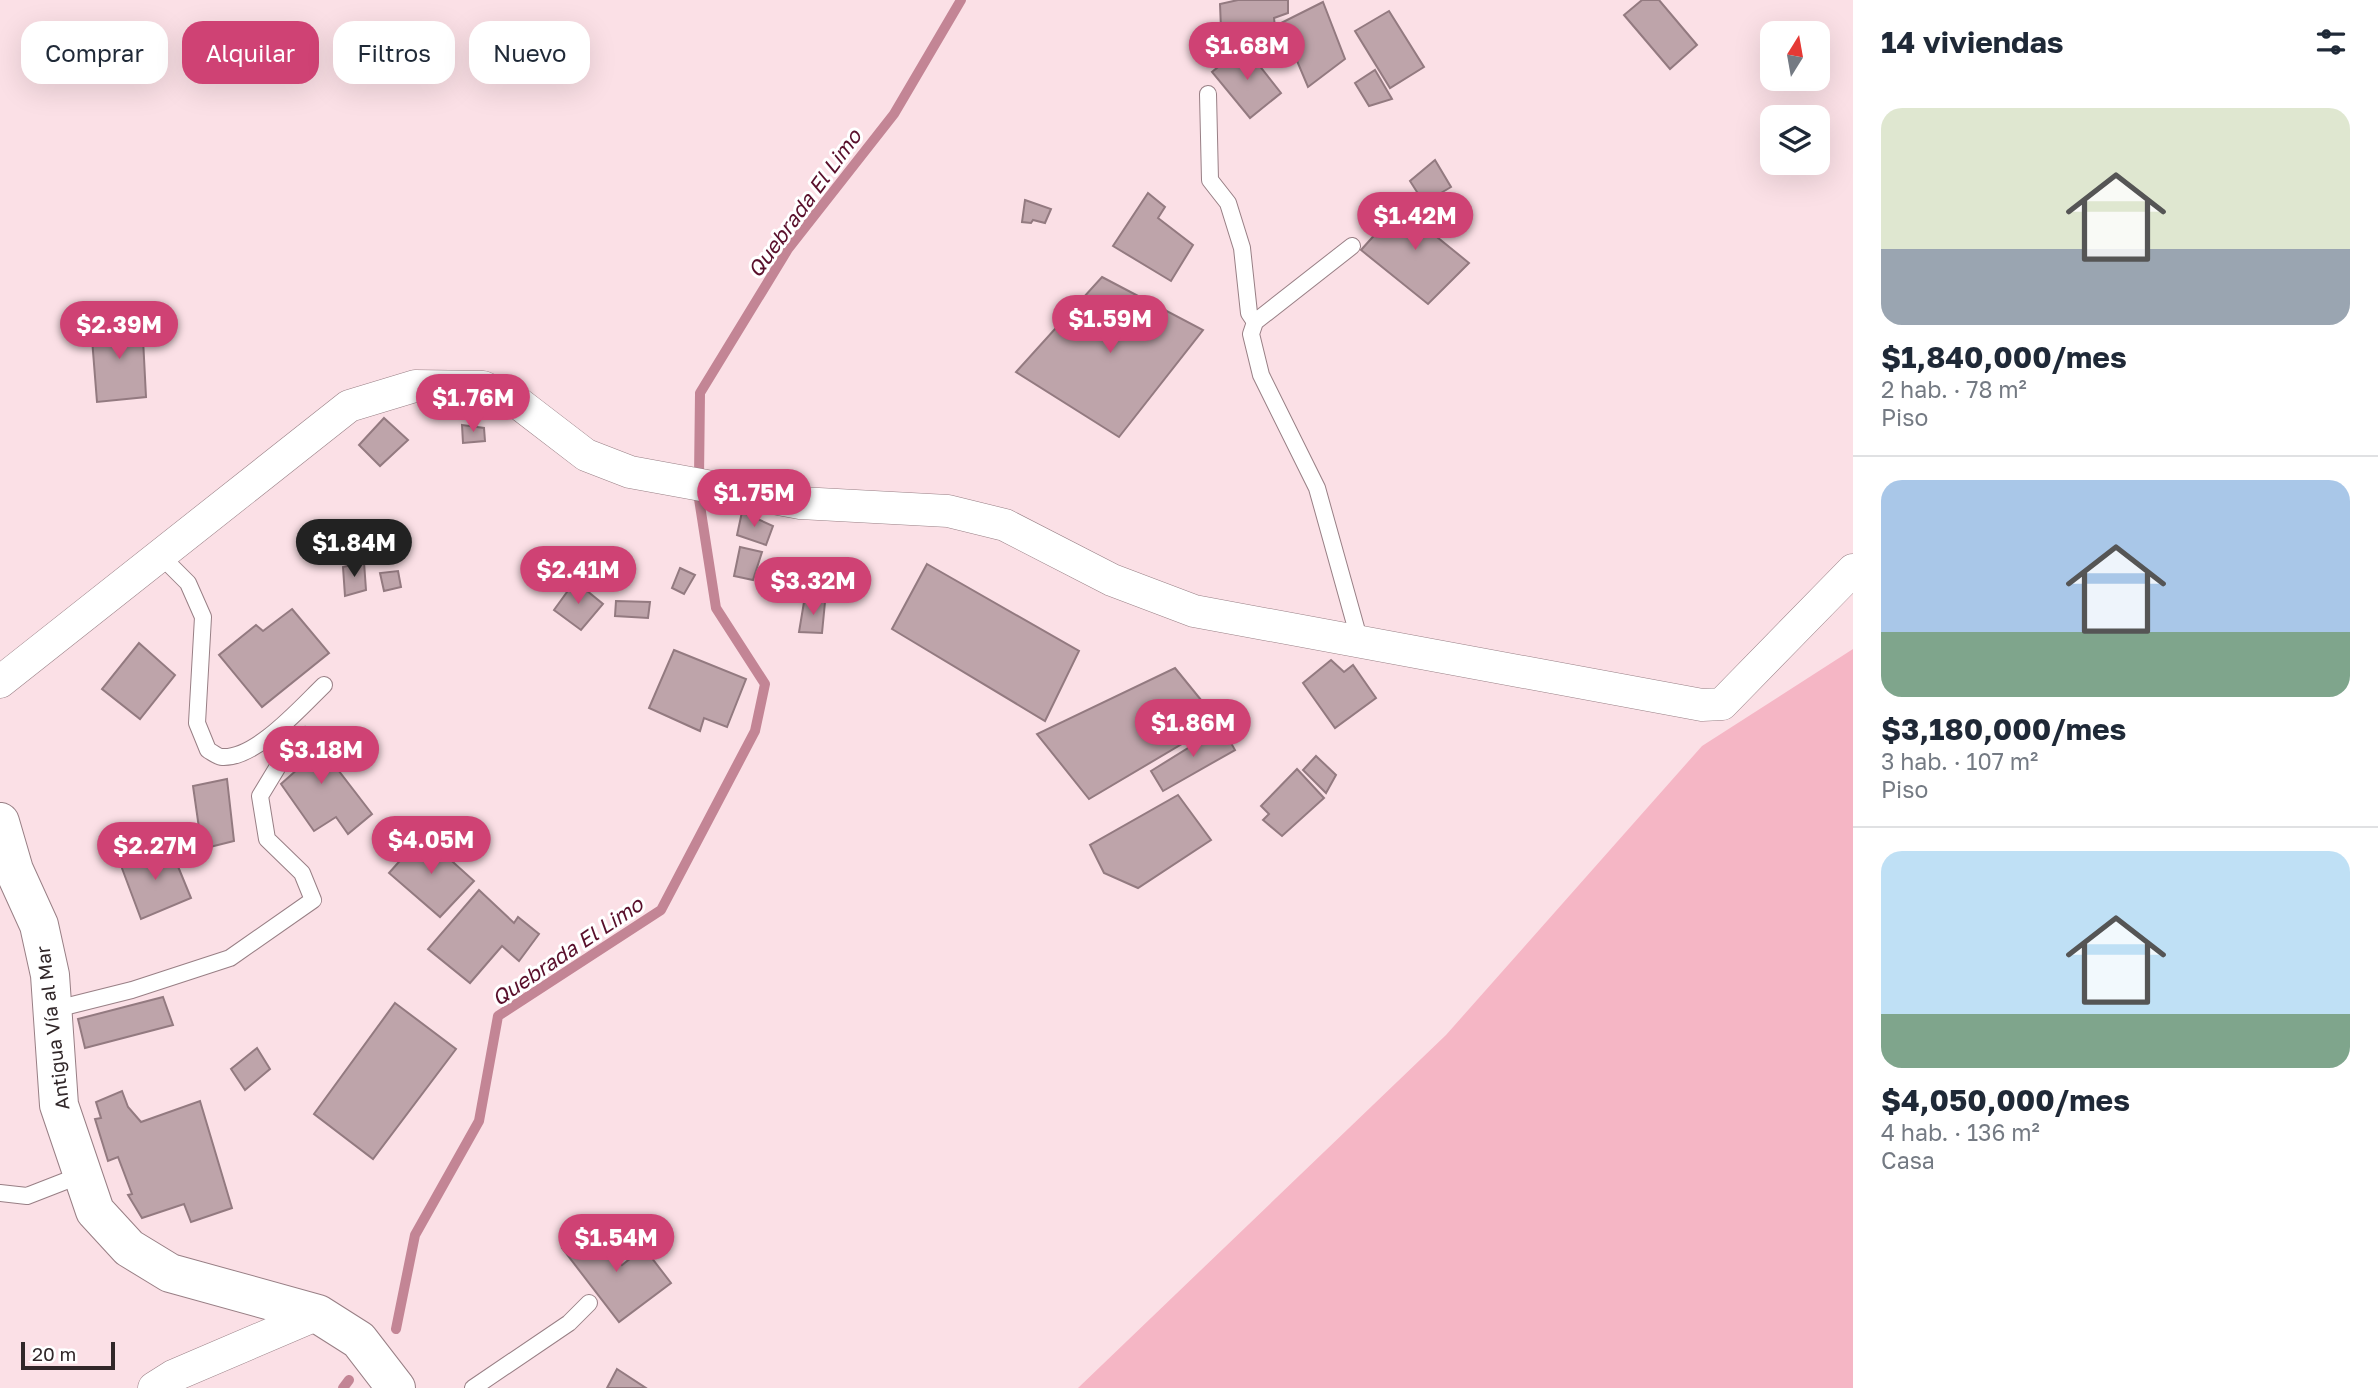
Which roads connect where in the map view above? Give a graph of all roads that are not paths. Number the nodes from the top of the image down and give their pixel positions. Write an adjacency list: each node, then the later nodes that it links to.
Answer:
1 (1208, 94): 3 (lane)
2 (1352, 246): 3 (lane)
3 (1255, 322): 6 (lane)
4 (160, 555): 6 (street); 7 (street); 8 (lane)
5 (1853, 570): 6 (street)
6 (1360, 642)
7 (0, 682)
8 (324, 685)
9 (277, 768): 11 (lane)
10 (0, 822): 11 (main road, Antigua Vía al Mar)
11 (52, 1010): 12 (main road, Antigua Vía al Mar)
12 (81, 1175): 13 (lane); 15 (main road, Antigua Vía al Mar)
13 (0, 1193)
14 (589, 1303): 18 (lane)
15 (318, 1314): 16 (street); 17 (main road, Antigua Vía al Mar)
16 (155, 1388)
17 (397, 1388)
18 (473, 1388)

